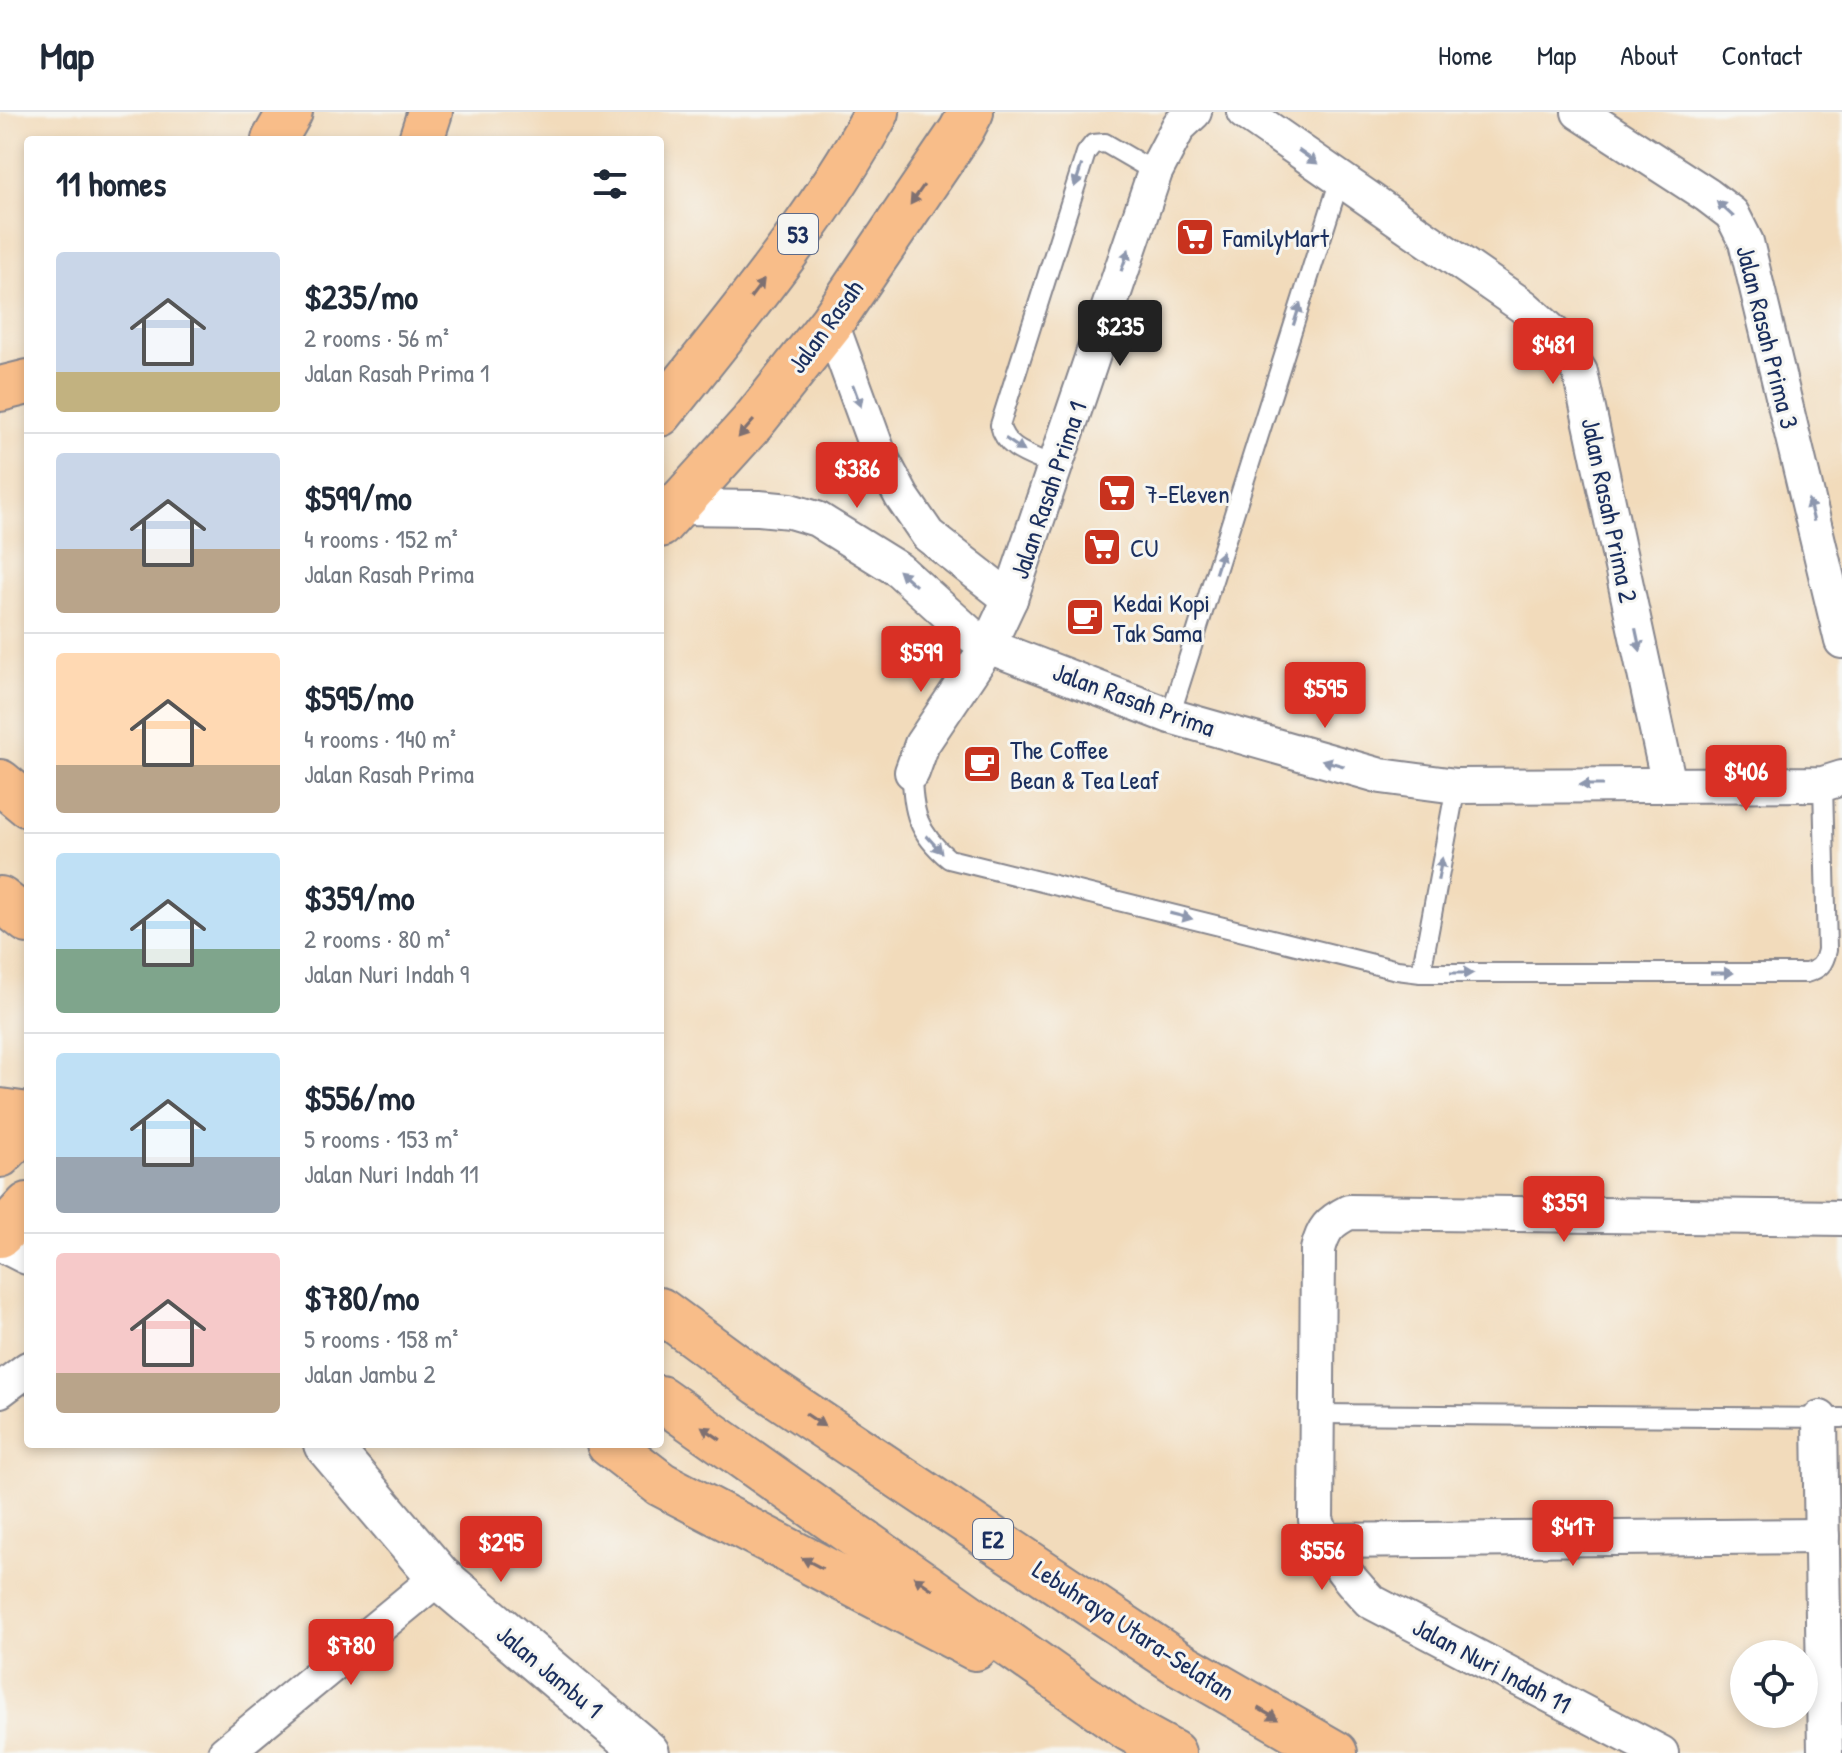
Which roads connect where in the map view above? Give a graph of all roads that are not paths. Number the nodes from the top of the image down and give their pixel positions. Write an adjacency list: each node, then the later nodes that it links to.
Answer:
1 (290, 112): 8 (highway)
2 (430, 112): 9 (highway)
3 (877, 112): 15 (highway, 53, one-way to 3)
4 (1194, 112): 10 (street, Jalan Rasah Prima 1)
5 (1244, 112): 11 (street, Jalan Rasah Prima 2, one-way to 11)
6 (1579, 112): 19 (street, Jalan Rasah Prima 3, one-way to 6)
7 (972, 118): 12 (highway, Jalan Rasah, one-way to 12)
8 (276, 136)
9 (422, 136)
10 (1155, 172): 16 (street, Jalan Rasah Prima 1, one-way to 10); 16 (lane, one-way to 16)
11 (1340, 179): 21 (lane, one-way to 11); 25 (street, Jalan Rasah Prima 2, one-way to 25)
12 (831, 323): 17 (highway, Jalan Rasah, one-way to 17); 18 (street, one-way to 18)
13 (24, 383): 14 (highway)
14 (0, 389)
15 (664, 409)
16 (1056, 467): 18 (street, Jalan Rasah Prima 1)
17 (669, 516): 20 (street, Jalan Rasah Prima, one-way to 17)
18 (1010, 599): 20 (street, Jalan Rasah Prima 1)
19 (1842, 641)
20 (988, 646): 21 (street, Jalan Rasah Prima); 22 (street, Jalan Rasah Prima 1)
21 (1170, 716): 26 (street, Jalan Rasah Prima, one-way to 21)
22 (912, 772): 30 (lane, one-way to 30)
23 (1833, 781): 25 (street, Jalan Rasah Prima); 30 (lane, one-way to 23)
24 (0, 782): 27 (highway)
25 (1669, 785): 26 (street, Jalan Rasah Prima, one-way to 26)
26 (1456, 786): 30 (lane, one-way to 26)
27 (24, 802)
28 (0, 899): 29 (highway)
29 (24, 918)
30 (1421, 973)
31 (0, 1111): 32 (highway)
32 (24, 1114)
33 (24, 1129): 34 (highway)
34 (0, 1155)
35 (24, 1210): 37 (highway)
36 (1842, 1218): 45 (street, Jalan Nuri Indah 11)
37 (0, 1237): 38 (street)
38 (24, 1250)
39 (664, 1299): 42 (highway)
40 (664, 1313): 42 (highway, Lebuhraya Utara–Selatan / E2)
41 (24, 1372): 43 (street)
42 (759, 1383): 56 (highway, Lebuhraya Utara–Selatan / E2, one-way to 56)
43 (0, 1390)
44 (664, 1401): 52 (highway, one-way to 44)
45 (1315, 1414): 46 (lane); 50 (street, Jalan Nuri Indah 11)
46 (1831, 1418): 49 (street)
47 (329, 1448): 51 (street, Jalan Jambu 1)
48 (614, 1448): 52 (highway, one-way to 48)
49 (1822, 1536): 50 (street); 58 (street)
50 (1323, 1541): 57 (street, Jalan Nuri Indah 11)
51 (439, 1577): 53 (street); 54 (street, Jalan Jambu 1)
52 (1129, 1729): 55 (highway)
53 (225, 1753)
54 (647, 1753)
55 (1173, 1753)
56 (1335, 1753)
57 (1661, 1753)
58 (1825, 1753)

